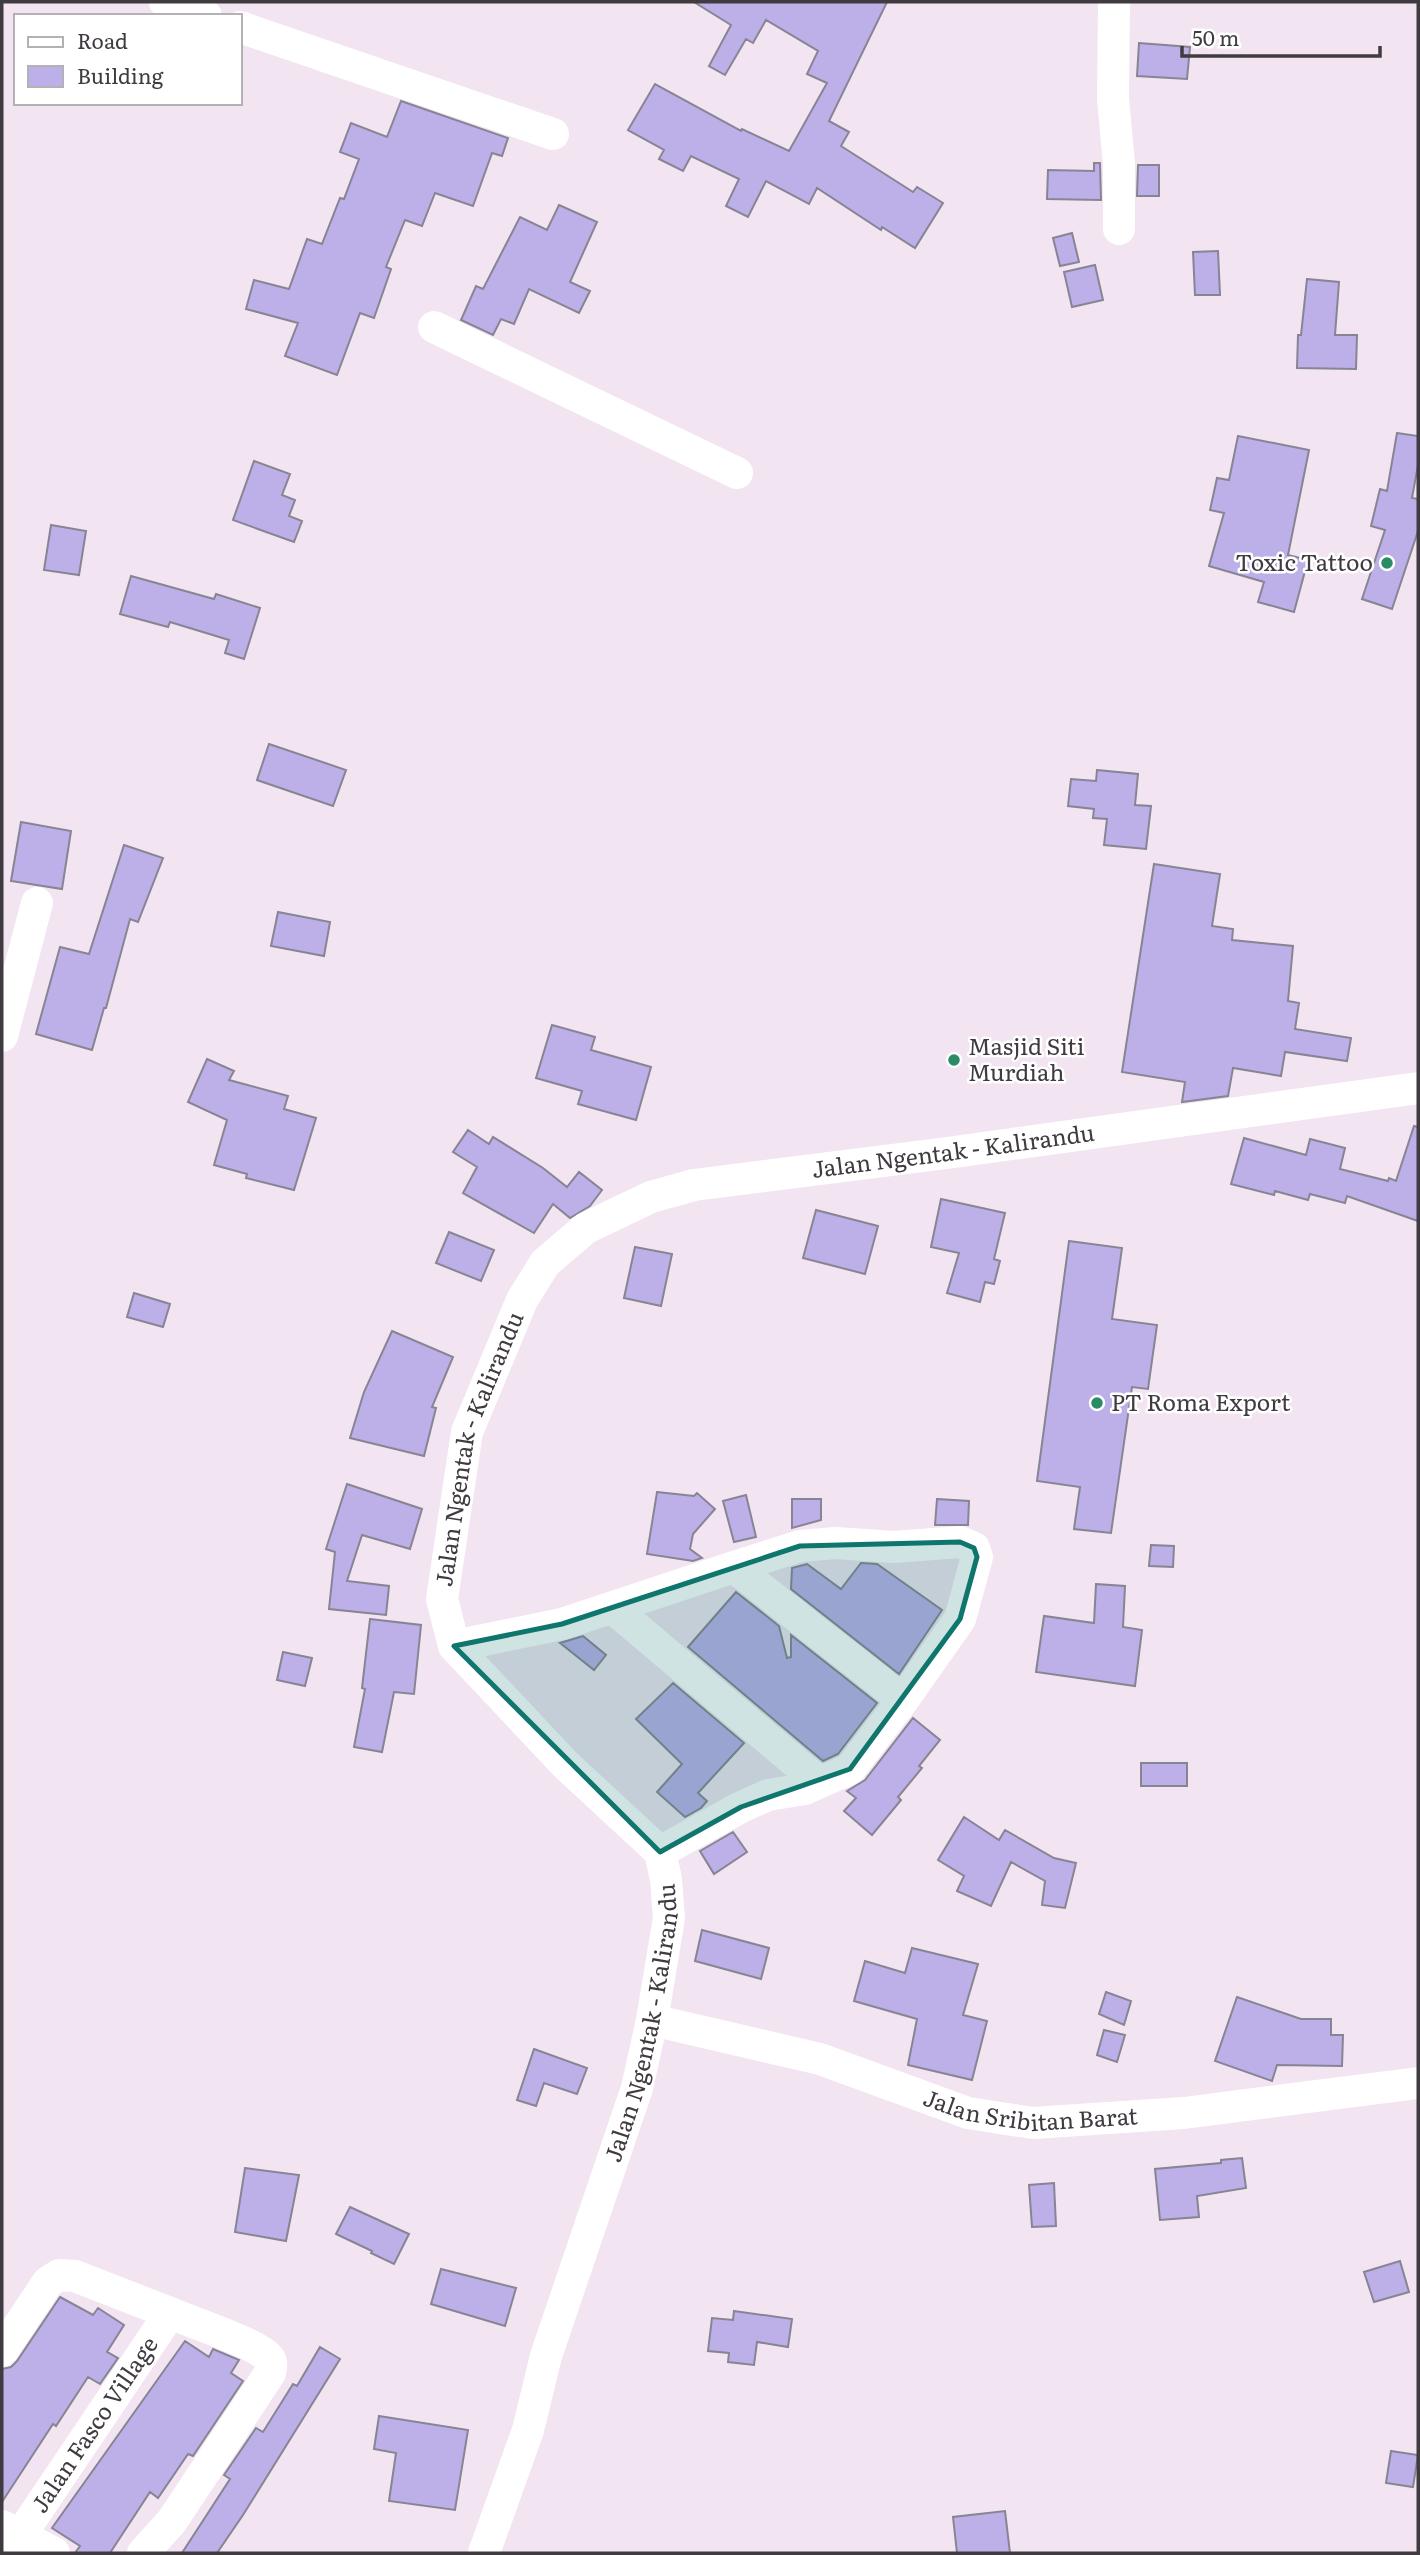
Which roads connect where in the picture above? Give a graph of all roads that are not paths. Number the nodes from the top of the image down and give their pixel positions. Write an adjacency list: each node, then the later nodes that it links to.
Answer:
1 (165, 2): 3 (street)
2 (1114, 2): 6 (street)
3 (200, 14)
4 (242, 28): 5 (street)
5 (553, 134)
6 (1119, 229)
7 (434, 327): 8 (street)
8 (737, 473)
9 (37, 903): 10 (street)
10 (2, 1036)
11 (1418, 1088): 14 (street, Jalan Ngentak - Kalirandu)
12 (734, 1567): 13 (street); 15 (street); 15 (street)
13 (614, 1609): 14 (street); 16 (street)
14 (454, 1646): 17 (street, Jalan Ngentak - Kalirandu)
15 (903, 1700): 16 (street)
16 (819, 1782): 17 (street)
17 (660, 1852): 18 (street, Jalan Ngentak - Kalirandu)
18 (652, 2021): 19 (street, Jalan Sribitan Barat); 25 (street, Jalan Ngentak - Kalirandu)
19 (1418, 2083)
20 (170, 2313): 21 (street, Jalan Fasco Village); 22 (street, Jalan Fasco Village); 24 (street, Jalan Fasco Village)
21 (2, 2351)
22 (9, 2538): 23 (street, Jalan Fasco Village)
23 (54, 2553)
24 (143, 2553)
25 (484, 2553)

